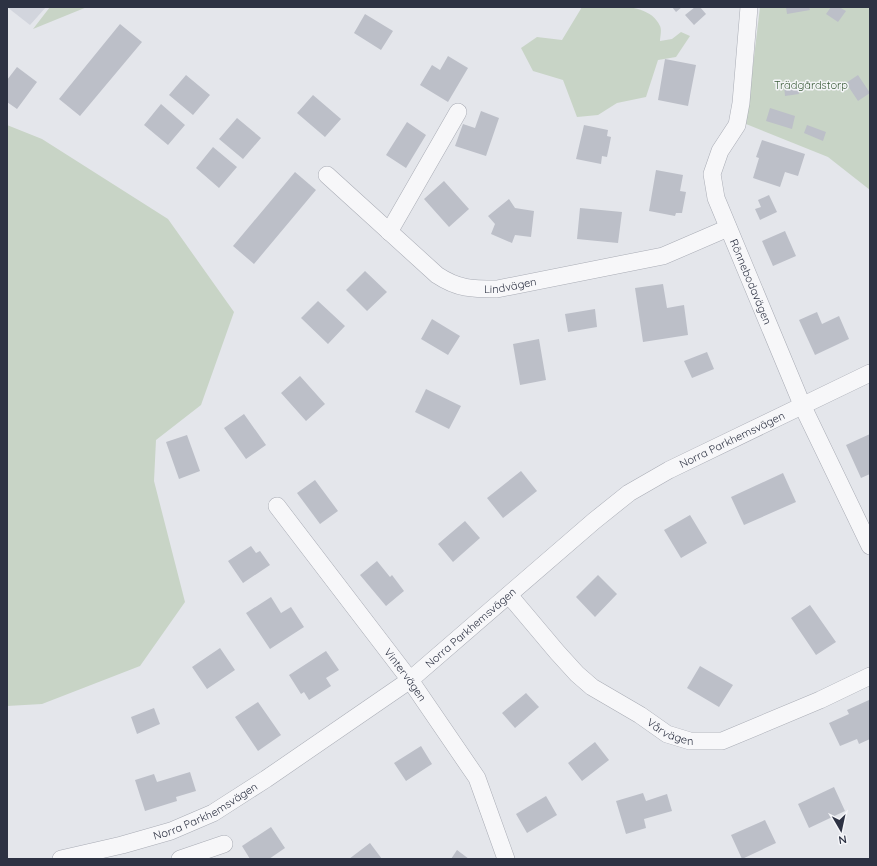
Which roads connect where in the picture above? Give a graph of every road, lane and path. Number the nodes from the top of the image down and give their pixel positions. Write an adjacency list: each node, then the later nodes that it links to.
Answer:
1 (749, 7): 4 (street, Rönnebodavägen)
2 (458, 112): 5 (street)
3 (327, 175): 5 (street, Lindvägen)
4 (728, 228): 5 (street, Lindvägen); 7 (street, Rönnebodavägen)
5 (389, 232)
6 (870, 373): 7 (street, Norra Parkhemsvägen)
7 (803, 407): 9 (street, Rönnebodavägen); 10 (street, Norra Parkhemsvägen)
8 (277, 506): 12 (street, Vintervägen)
9 (870, 546)
10 (509, 595): 11 (street, Vårvägen); 12 (street, Norra Parkhemsvägen)
11 (870, 676)
12 (410, 680): 14 (street, Norra Parkhemsvägen); 16 (street, Vintervägen)
13 (224, 844): 15 (street)
14 (60, 859)
15 (180, 859)
16 (506, 859)

